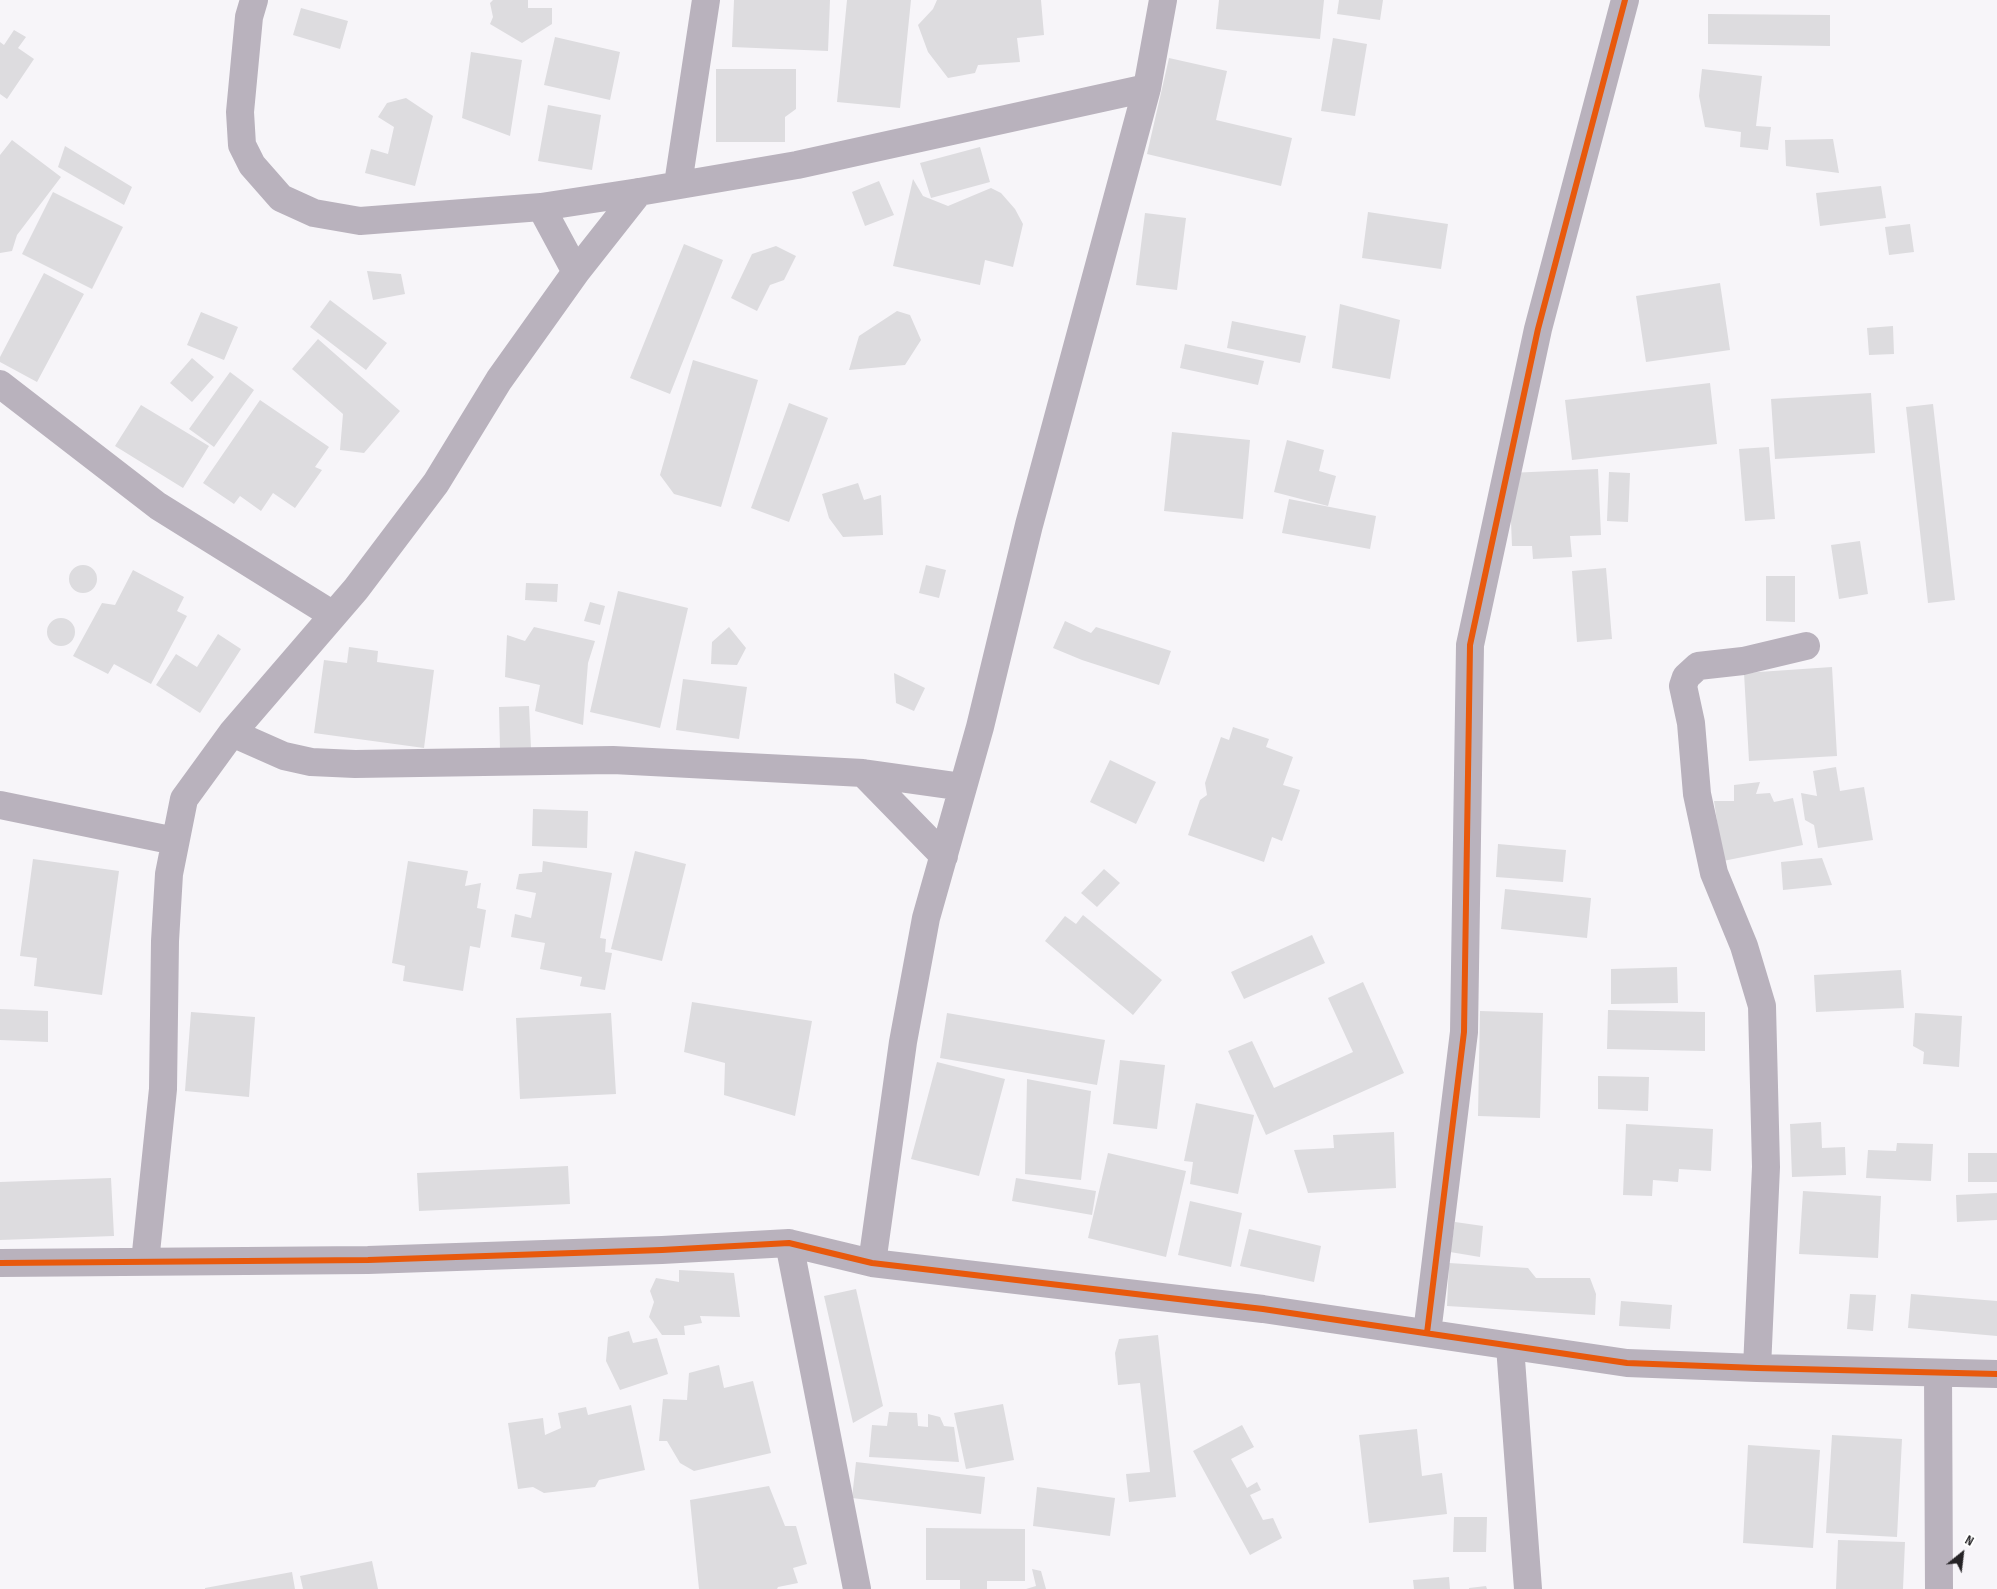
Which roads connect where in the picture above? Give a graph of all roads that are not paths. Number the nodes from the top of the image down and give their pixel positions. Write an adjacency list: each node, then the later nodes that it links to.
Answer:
1 (254, 0): 8 (street)
2 (706, 0): 6 (street)
3 (1163, 0): 5 (street)
4 (1625, 0): 25 (street)
5 (1147, 88): 6 (street); 17 (street)
6 (678, 184): 7 (street)
7 (639, 192): 8 (street); 9 (street)
8 (541, 207): 9 (street)
9 (576, 272): 11 (street)
10 (0, 384): 11 (street)
11 (333, 615): 13 (street)
12 (1806, 646): 27 (street)
13 (257, 706): 14 (street); 15 (street)
14 (232, 733): 15 (street); 19 (street)
15 (271, 751): 16 (street)
16 (863, 773): 17 (street); 20 (street)
17 (963, 787): 20 (street)
18 (0, 805): 19 (street)
19 (175, 841): 22 (street)
20 (944, 856): 24 (street)
21 (789, 1243): 22 (street); 24 (street); 30 (street)
22 (145, 1262): 23 (street)
23 (0, 1263)
24 (872, 1263): 25 (street)
25 (1427, 1333): 26 (street)
26 (1510, 1346): 27 (street); 31 (street)
27 (1757, 1368): 28 (street)
28 (1938, 1373): 29 (street); 32 (street)
29 (1997, 1374)
30 (857, 1589)
31 (1528, 1589)
32 (1939, 1589)

